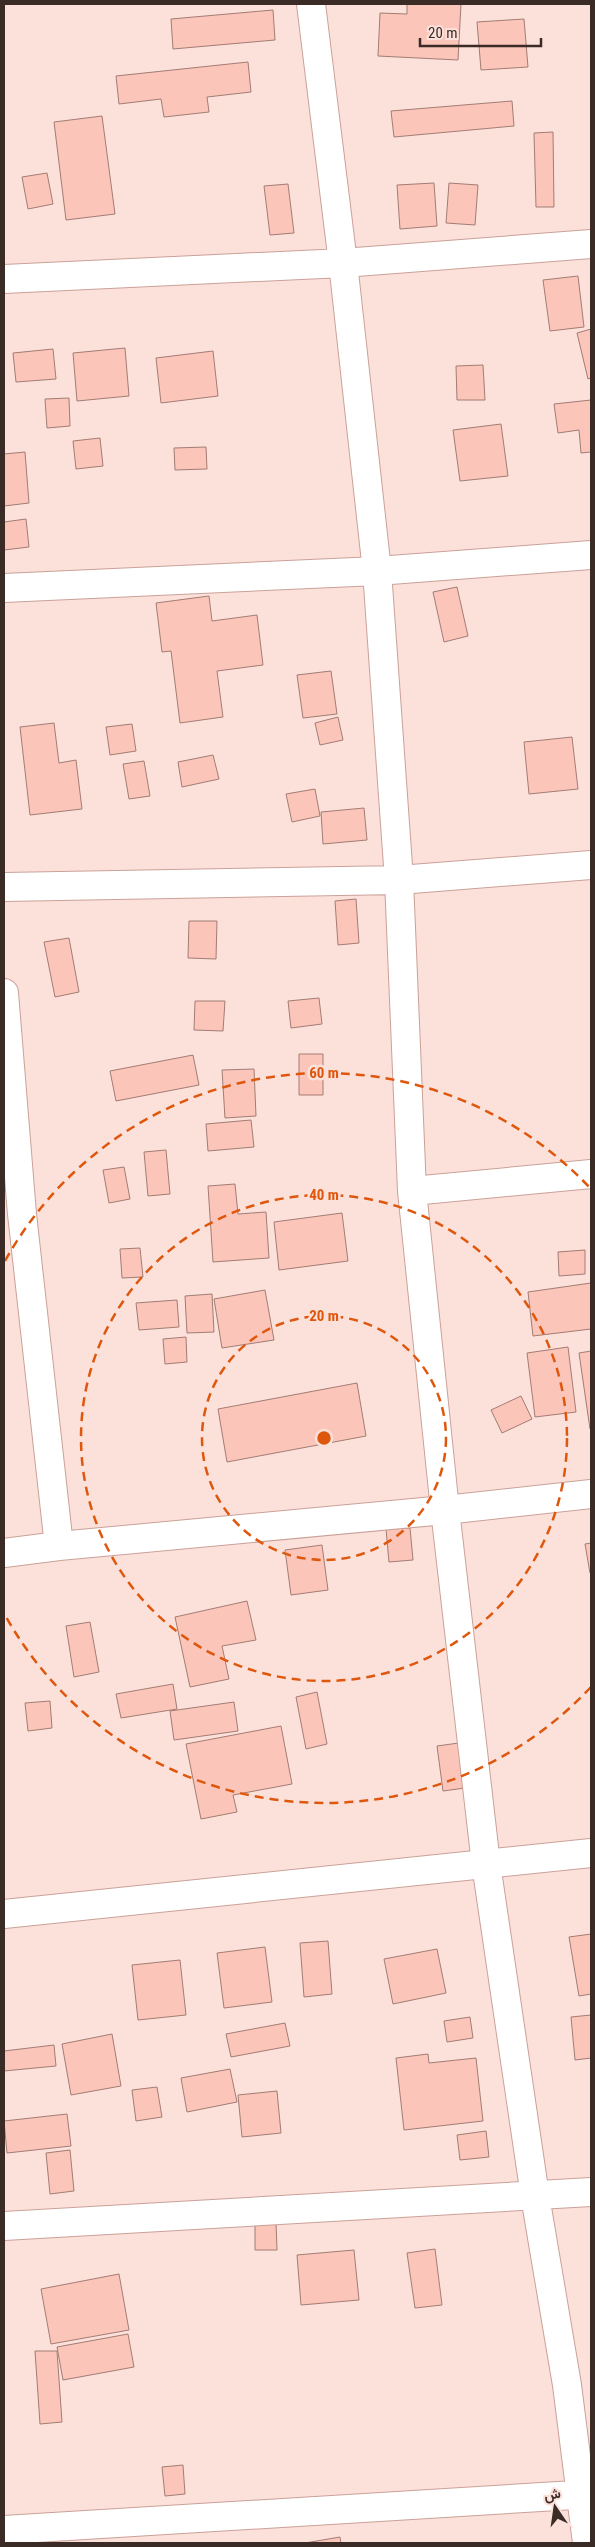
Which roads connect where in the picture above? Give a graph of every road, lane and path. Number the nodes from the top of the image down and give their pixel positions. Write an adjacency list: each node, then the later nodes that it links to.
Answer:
1 (310, 4): 3 (street)
2 (591, 244): 3 (street)
3 (343, 263): 4 (street); 6 (street)
4 (4, 279)
5 (591, 555): 6 (street)
6 (378, 571): 7 (street); 9 (street)
7 (4, 588)
8 (591, 865): 9 (street)
9 (399, 880): 10 (street); 13 (street)
10 (4, 887)
11 (4, 993): 14 (street)
12 (591, 1174): 13 (street)
13 (412, 1191): 16 (street)
14 (13, 1215): 17 (street)
15 (591, 1494): 16 (street)
16 (445, 1510): 17 (street); 20 (street)
17 (59, 1546): 18 (street)
18 (4, 1553)
19 (591, 1853): 20 (street)
20 (486, 1864): 21 (street); 23 (street)
21 (4, 1914)
22 (591, 2192): 23 (street)
23 (535, 2196): 24 (street); 25 (street)
24 (4, 2226)
25 (586, 2494): 26 (street); 27 (street)
26 (4, 2530)
27 (587, 2543)

